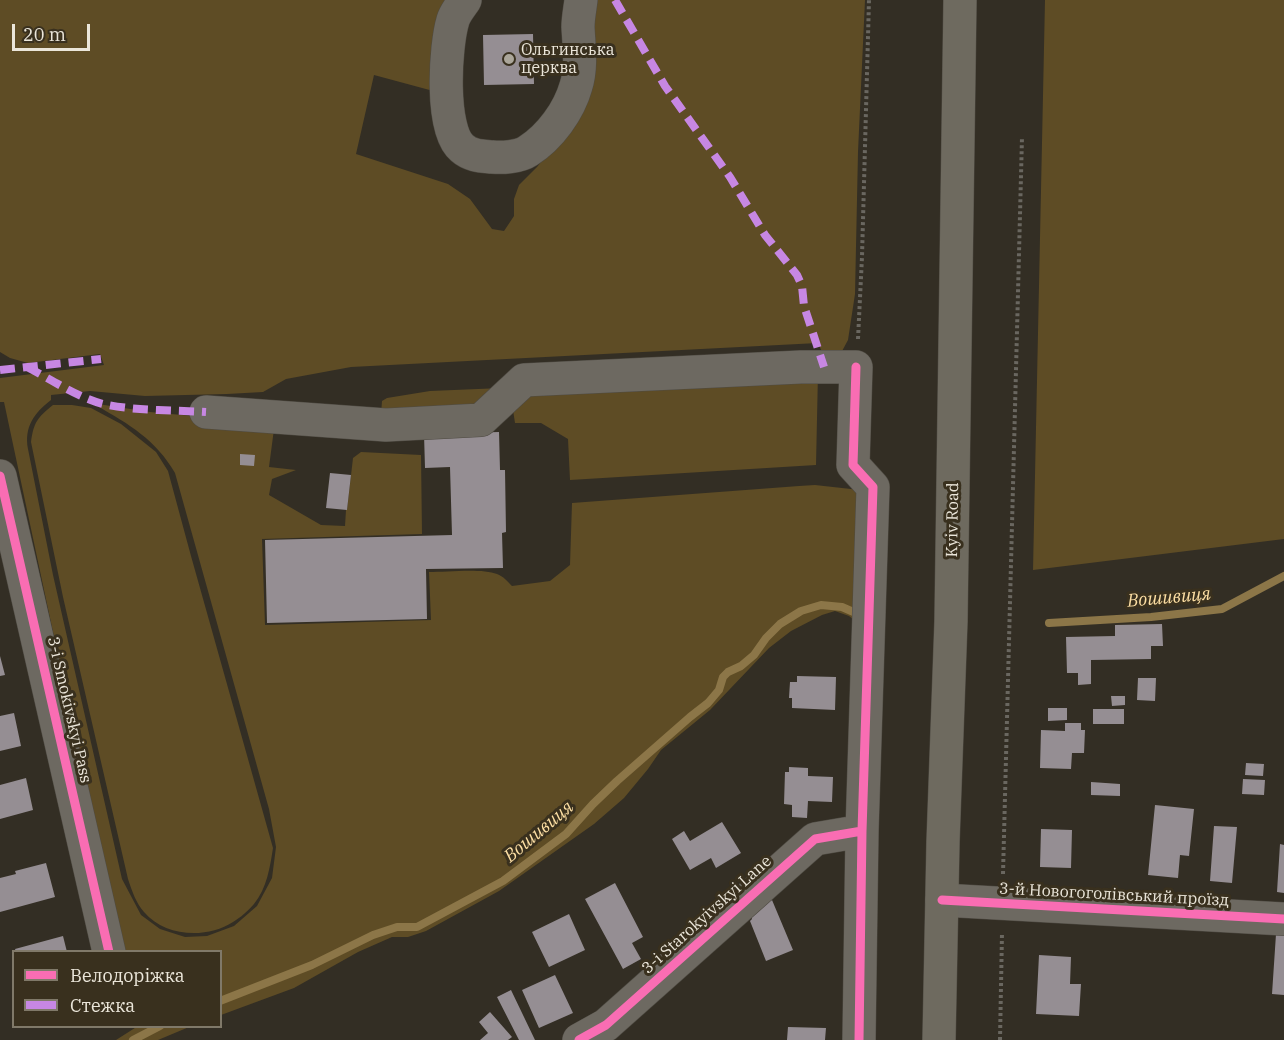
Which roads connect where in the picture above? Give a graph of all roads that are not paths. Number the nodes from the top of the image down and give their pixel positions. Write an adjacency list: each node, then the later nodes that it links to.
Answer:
1 (465, 0): 2 (street)
2 (581, 0)
3 (960, 0): 7 (main road, Kyiv Road)
4 (206, 412): 6 (street)
5 (0, 476): 9 (street, 3-i Smokivskyi Pass)
6 (862, 831): 10 (street, 3-i Starokyivskyi Lane); 11 (street)
7 (942, 900): 8 (street, 3-й Новогоголівський проїзд); 12 (main road, Kyiv Road)
8 (1284, 919)
9 (109, 950)
10 (598, 1035)
11 (859, 1040)
12 (939, 1040)

